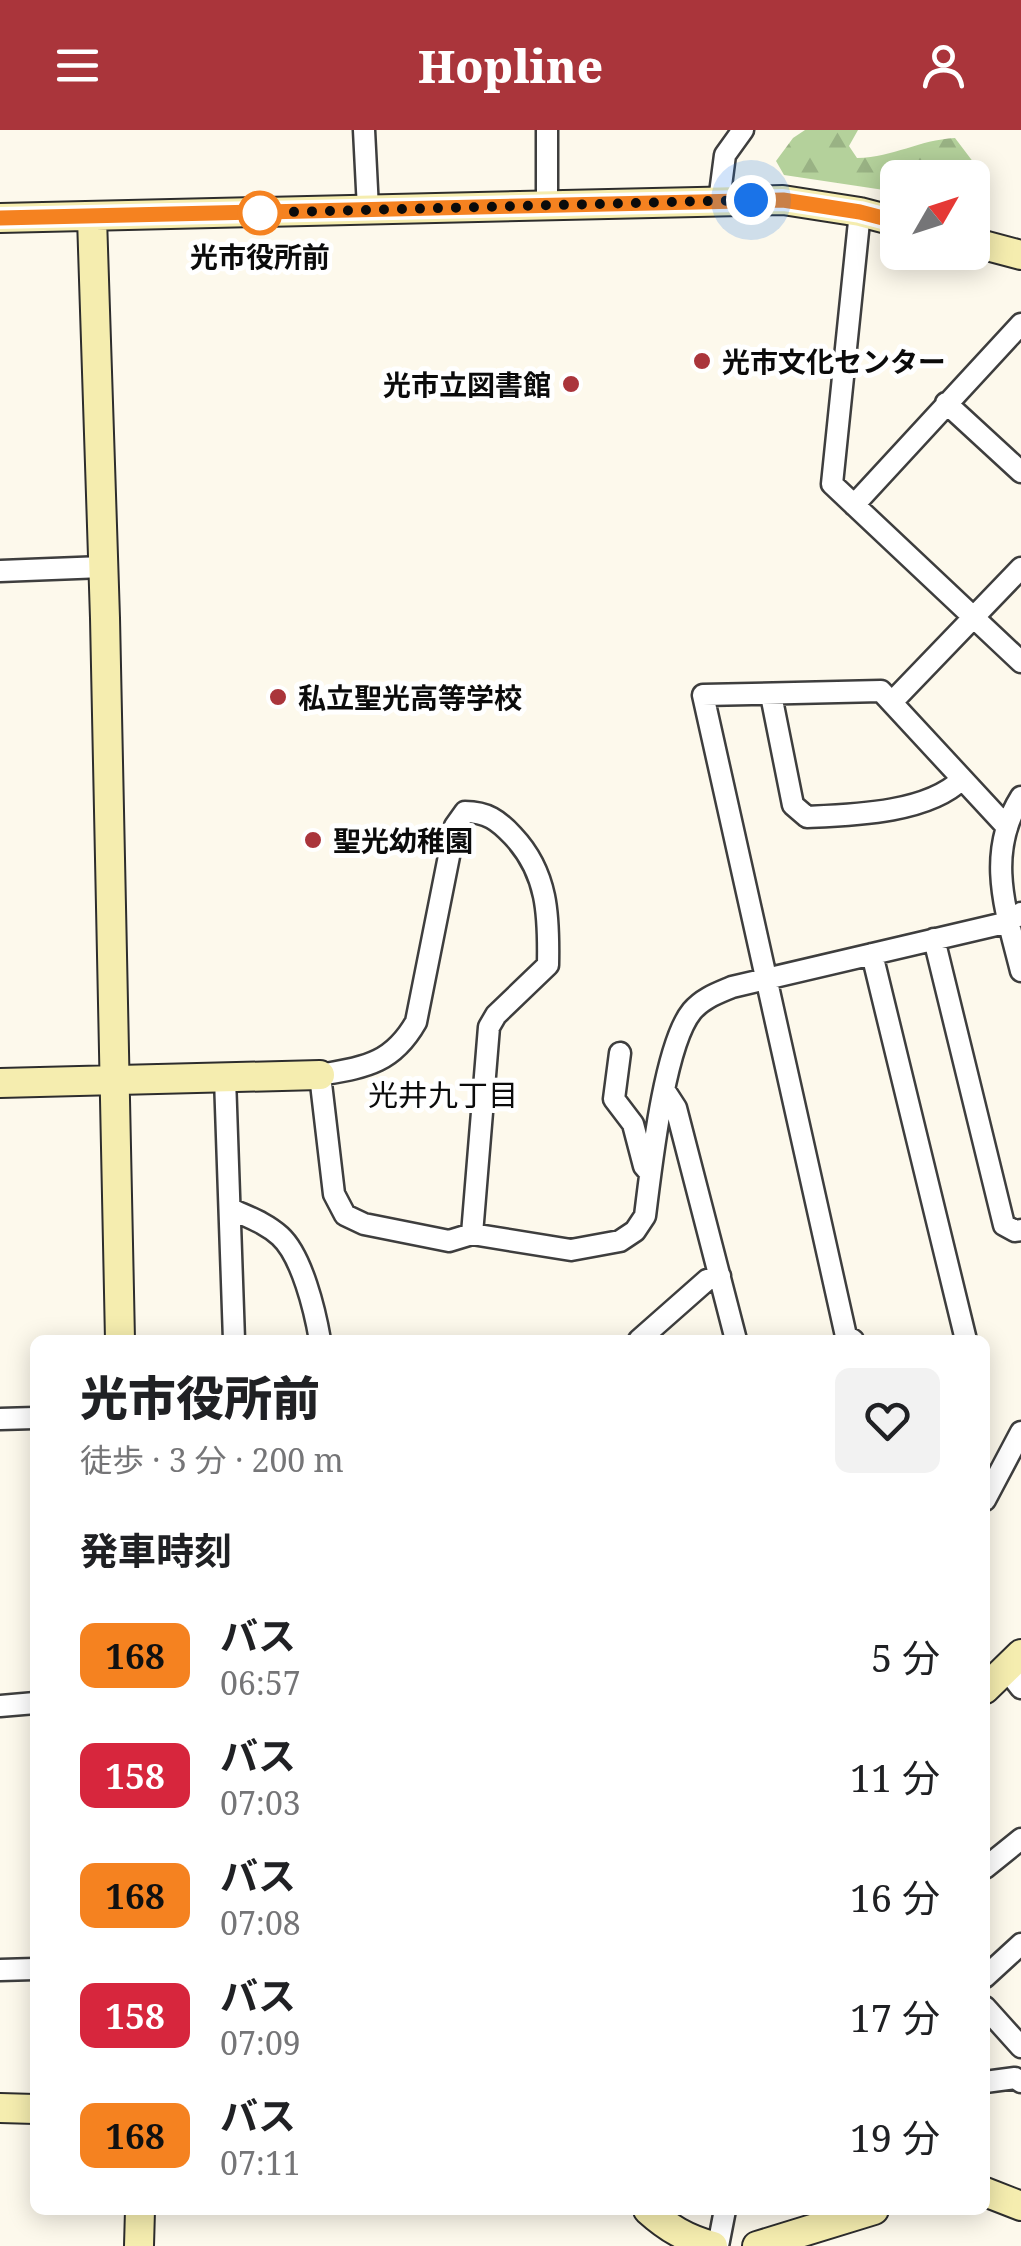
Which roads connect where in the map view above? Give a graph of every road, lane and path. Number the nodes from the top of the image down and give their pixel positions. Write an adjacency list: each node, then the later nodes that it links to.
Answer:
1 (364, 130): 6 (street)
2 (547, 130): 5 (street)
3 (742, 130): 4 (street)
4 (719, 201): 5 (street); 7 (street)
5 (547, 205): 6 (street)
6 (368, 210): 10 (street)
7 (860, 212): 8 (street); 16 (street)
8 (880, 217)
9 (0, 218): 10 (street)
10 (92, 218): 17 (street)
11 (990, 247): 12 (street)
12 (1021, 256)
13 (1021, 324): 14 (street)
14 (946, 403): 15 (street); 16 (street)
15 (1021, 472)
16 (854, 505): 20 (street)
17 (104, 567): 19 (street); 35 (street)
18 (1021, 568): 20 (street)
19 (0, 571)
20 (974, 619): 21 (street); 23 (street)
21 (1021, 662)
22 (771, 695): 23 (street); 24 (street); 31 (street)
23 (893, 701): 24 (street)
24 (962, 779): 26 (street)
25 (1021, 797): 26 (street)
26 (1006, 826): 27 (street)
27 (1015, 918): 28 (street); 30 (street)
28 (934, 939): 29 (street); 40 (street)
29 (872, 954): 31 (street); 49 (street)
30 (1021, 971)
31 (765, 980): 37 (street); 48 (street)
32 (620, 1053): 38 (street)
33 (320, 1075): 34 (street); 41 (street); 41 (street)
34 (225, 1078): 35 (street); 39 (street)
35 (115, 1080): 36 (street); 43 (street)
36 (0, 1084)
37 (664, 1091): 38 (street); 42 (street)
38 (650, 1173): 41 (street)
39 (231, 1209): 44 (street); 45 (street)
40 (1021, 1230)
41 (472, 1234)
42 (720, 1276): 46 (street); 47 (street)
43 (120, 1335)
44 (234, 1335)
45 (319, 1335)
46 (645, 1335)
47 (735, 1335)
48 (846, 1335)
49 (965, 1335)
50 (0, 1418): 51 (street)
51 (30, 1418)
52 (1021, 1432): 53 (street)
53 (990, 1491)
54 (30, 1703): 55 (street)
55 (0, 1706)
56 (1021, 1839): 57 (street)
57 (990, 1864)
58 (1021, 1944): 61 (street)
59 (30, 1969): 60 (street)
60 (0, 1970)
61 (990, 1972)
62 (990, 2013): 63 (street)
63 (1021, 2047)
64 (990, 2081): 65 (street)
65 (1021, 2082)
66 (0, 2108): 67 (street)
67 (30, 2108)
68 (990, 2194): 69 (street)
69 (1021, 2206)
70 (140, 2215): 74 (street)
71 (654, 2215): 75 (street)
72 (723, 2215): 75 (street)
73 (858, 2215): 76 (street)
74 (139, 2246)
75 (715, 2246)
76 (757, 2246)

